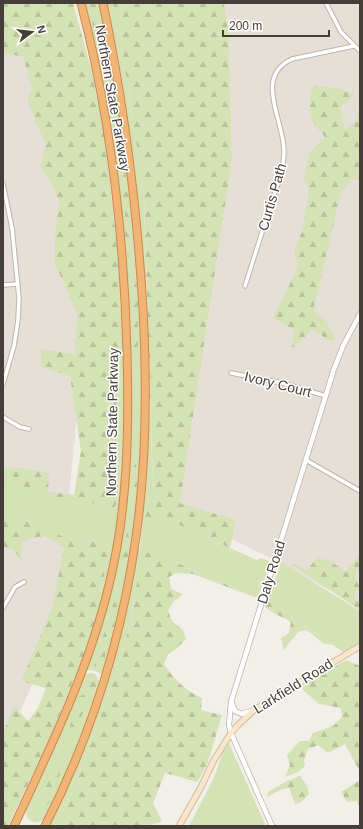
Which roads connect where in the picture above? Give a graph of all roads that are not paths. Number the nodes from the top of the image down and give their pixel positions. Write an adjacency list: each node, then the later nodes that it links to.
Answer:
1 (81, 3): 24 (highway, Northern State Parkway)
2 (103, 3): 25 (highway, Northern State Parkway)
3 (326, 3): 4 (street)
4 (354, 46): 5 (street); 9 (street, Curtis Path)
5 (360, 51)
6 (3, 184): 7 (street)
7 (18, 284): 8 (street); 12 (street)
8 (3, 285)
9 (245, 286)
10 (360, 314): 13 (street, Daly Road)
11 (231, 373): 13 (street, Ivory Court)
12 (3, 384)
13 (326, 396): 16 (street, Daly Road)
14 (3, 417): 15 (street)
15 (29, 429)
16 (306, 460): 17 (street); 21 (street, Daly Road)
17 (360, 491)
18 (24, 582): 19 (street)
19 (3, 608)
20 (360, 646): 22 (main road, Larkfield Road)
21 (231, 702): 22 (street); 23 (street, Daly Road)
22 (254, 710): 23 (main road, Larkfield Road)
23 (231, 733): 26 (main road); 27 (street)
24 (14, 826)
25 (45, 826)
26 (179, 826)
27 (272, 826)

